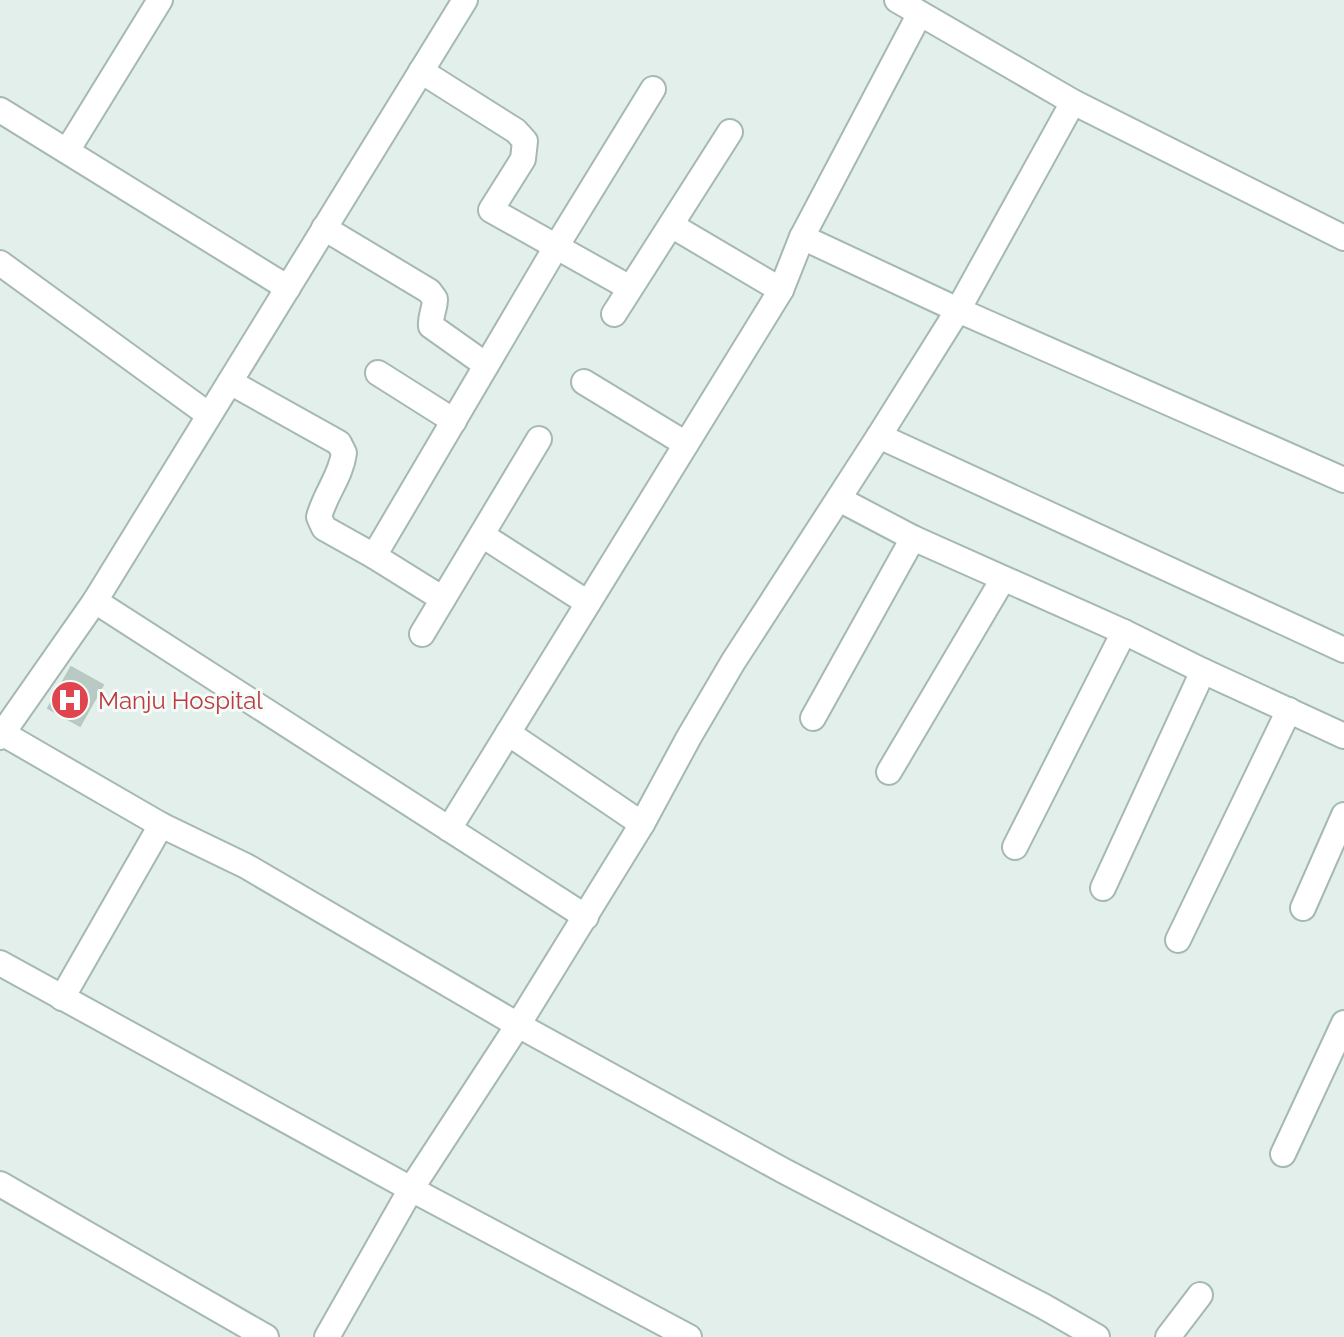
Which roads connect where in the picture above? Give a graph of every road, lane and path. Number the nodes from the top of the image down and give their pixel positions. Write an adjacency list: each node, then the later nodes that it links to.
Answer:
1 (160, 0): 10 (street)
2 (465, 0): 5 (street)
3 (897, 0): 4 (street)
4 (919, 15): 7 (street); 13 (street)
5 (421, 71): 12 (street); 15 (street)
6 (653, 89): 15 (street)
7 (1073, 102): 14 (street); 20 (street)
8 (0, 110): 10 (street)
9 (730, 132): 11 (street)
10 (67, 151): 17 (street)
11 (671, 225): 18 (street); 19 (street)
12 (324, 228): 17 (street); 22 (street)
13 (802, 237): 19 (street); 20 (street)
14 (1344, 238)
15 (556, 247): 18 (street); 22 (street)
16 (0, 263): 26 (street)
17 (288, 288): 24 (street)
18 (630, 288): 21 (street)
19 (781, 290): 30 (street)
20 (958, 310): 28 (street); 31 (street)
21 (614, 314)
22 (486, 365): 27 (street)
23 (378, 373): 27 (street)
24 (230, 382): 26 (street); 35 (street)
25 (584, 382): 30 (street)
26 (209, 415): 38 (street)
27 (454, 421): 35 (street)
28 (879, 436): 32 (street); 42 (street)
29 (539, 439): 33 (street)
30 (686, 444): 39 (street)
31 (1344, 480)
32 (839, 499): 34 (street); 52 (street)
33 (482, 535): 37 (street); 39 (street)
34 (913, 538): 36 (street); 46 (street)
35 (374, 556): 37 (street)
36 (1003, 579): 40 (street); 50 (street)
37 (443, 599): 41 (street)
38 (95, 601): 44 (street); 54 (street)
39 (588, 603): 47 (street)
40 (1124, 632): 43 (street); 55 (street)
41 (422, 634)
42 (1344, 650)
43 (1203, 671): 45 (street); 56 (street)
44 (10, 706): 48 (street)
45 (1289, 710): 49 (street); 59 (street)
46 (813, 718)
47 (508, 733): 52 (street); 54 (street)
48 (1, 735): 53 (street)
49 (1344, 736)
50 (889, 772)
51 (1344, 815): 57 (street)
52 (642, 824): 58 (street)
53 (161, 825): 61 (street); 63 (street)
54 (449, 829): 58 (street)
55 (1015, 847)
56 (1103, 888)
57 (1303, 908)
58 (586, 917): 63 (street)
59 (1178, 940)
60 (0, 963): 61 (street)
61 (62, 998): 66 (street)
62 (1344, 1023): 64 (street)
63 (518, 1025): 66 (street); 71 (street)
64 (1283, 1154)
65 (0, 1184): 68 (street)
66 (411, 1189): 69 (street); 70 (street)
67 (1200, 1295): 72 (street)
68 (266, 1337)
69 (327, 1337)
70 (689, 1337)
71 (1097, 1337)
72 (1168, 1337)

